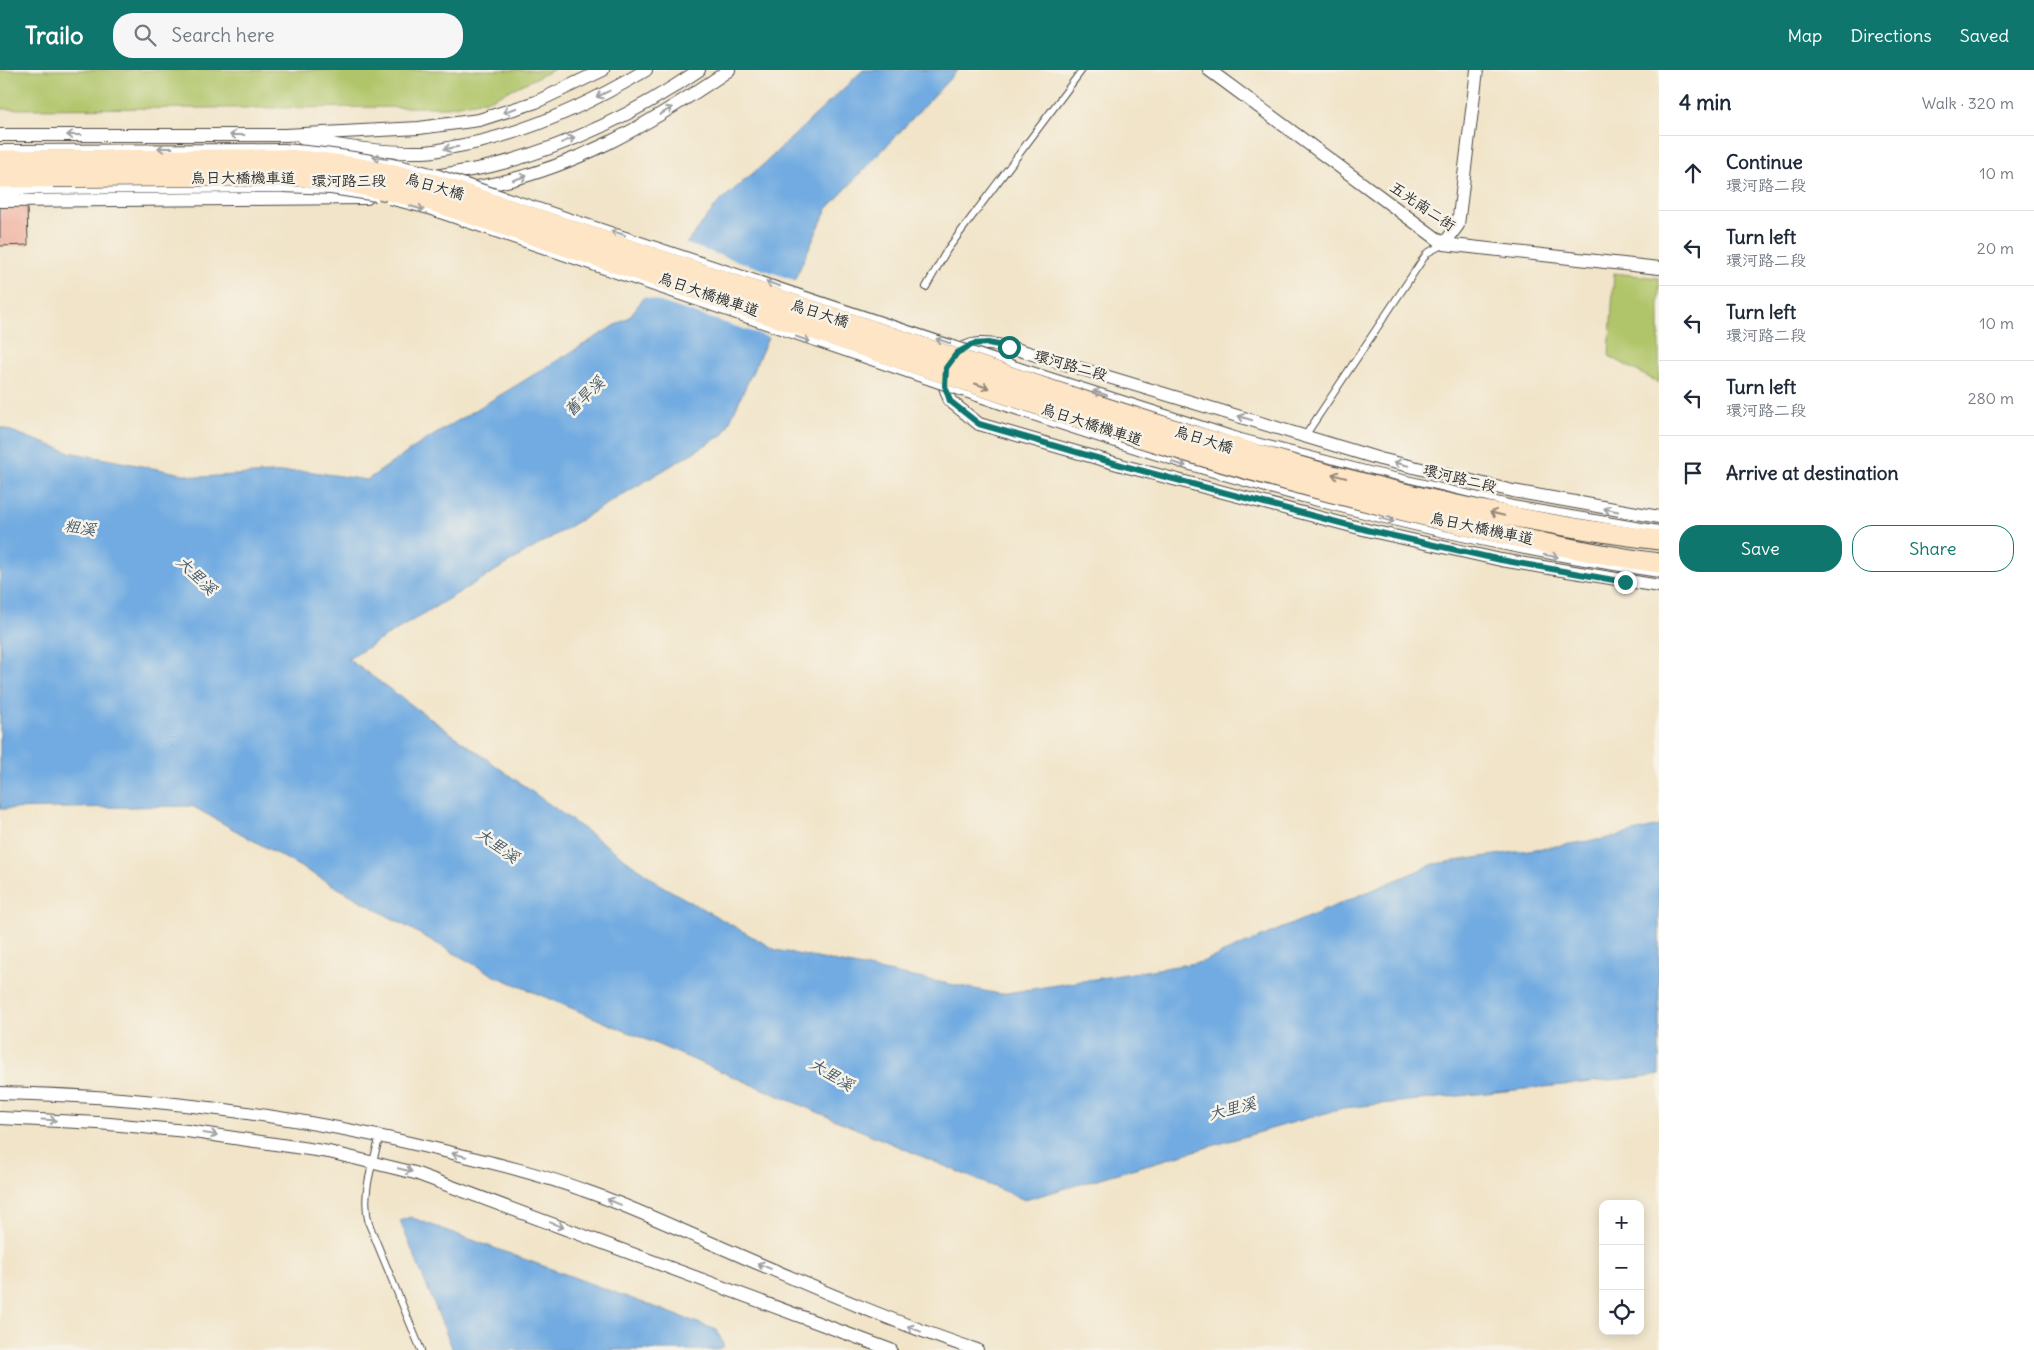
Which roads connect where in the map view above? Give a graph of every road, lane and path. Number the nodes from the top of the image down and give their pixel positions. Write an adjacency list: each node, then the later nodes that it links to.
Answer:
1 (603, 70): 9 (street, 環河路三段, one-way to 9)
2 (646, 70): 9 (street, 環河路三段, one-way to 9)
3 (699, 70): 13 (street, 環河路三段, one-way to 3)
4 (729, 70): 14 (street, 環河路三段, one-way to 4)
5 (1082, 70): 17 (lane)
6 (1209, 70): 15 (street, 五光南二街)
7 (1477, 70): 15 (street)
8 (0, 135): 9 (street, 環河路三段, one-way to 8)
9 (286, 135)
10 (0, 148): 18 (lane, 烏日大橋機車道, one-way to 10, bridge)
11 (0, 160): 18 (street, 烏日大橋, bridge)
12 (0, 178): 18 (street, 烏日大橋, one-way to 18, bridge)
13 (0, 191): 18 (lane, 烏日大橋機車道, one-way to 18, bridge)
14 (0, 201)
15 (1444, 244): 16 (street, 五光南二街); 19 (lane)
16 (1659, 268)
17 (926, 287)
18 (1140, 430): 21 (lane, 烏日大橋機車道); 22 (street, 烏日大橋, one-way to 18); 23 (street, 烏日大橋); 24 (lane, 烏日大橋機車道, one-way to 24)
19 (1305, 436): 20 (street, 環河路二段, one-way to 19); 25 (street, 環河路二段, one-way to 25)
20 (1659, 517)
21 (1659, 529)
22 (1659, 540)
23 (1659, 563)
24 (1659, 574)
25 (1659, 586)
26 (0, 1093): 28 (street)
27 (0, 1118): 29 (street, one-way to 29)
28 (380, 1136): 29 (lane); 30 (street, one-way to 28)
29 (373, 1162): 31 (lane); 32 (street, one-way to 32)
30 (971, 1349)
31 (420, 1350)
32 (891, 1350)

